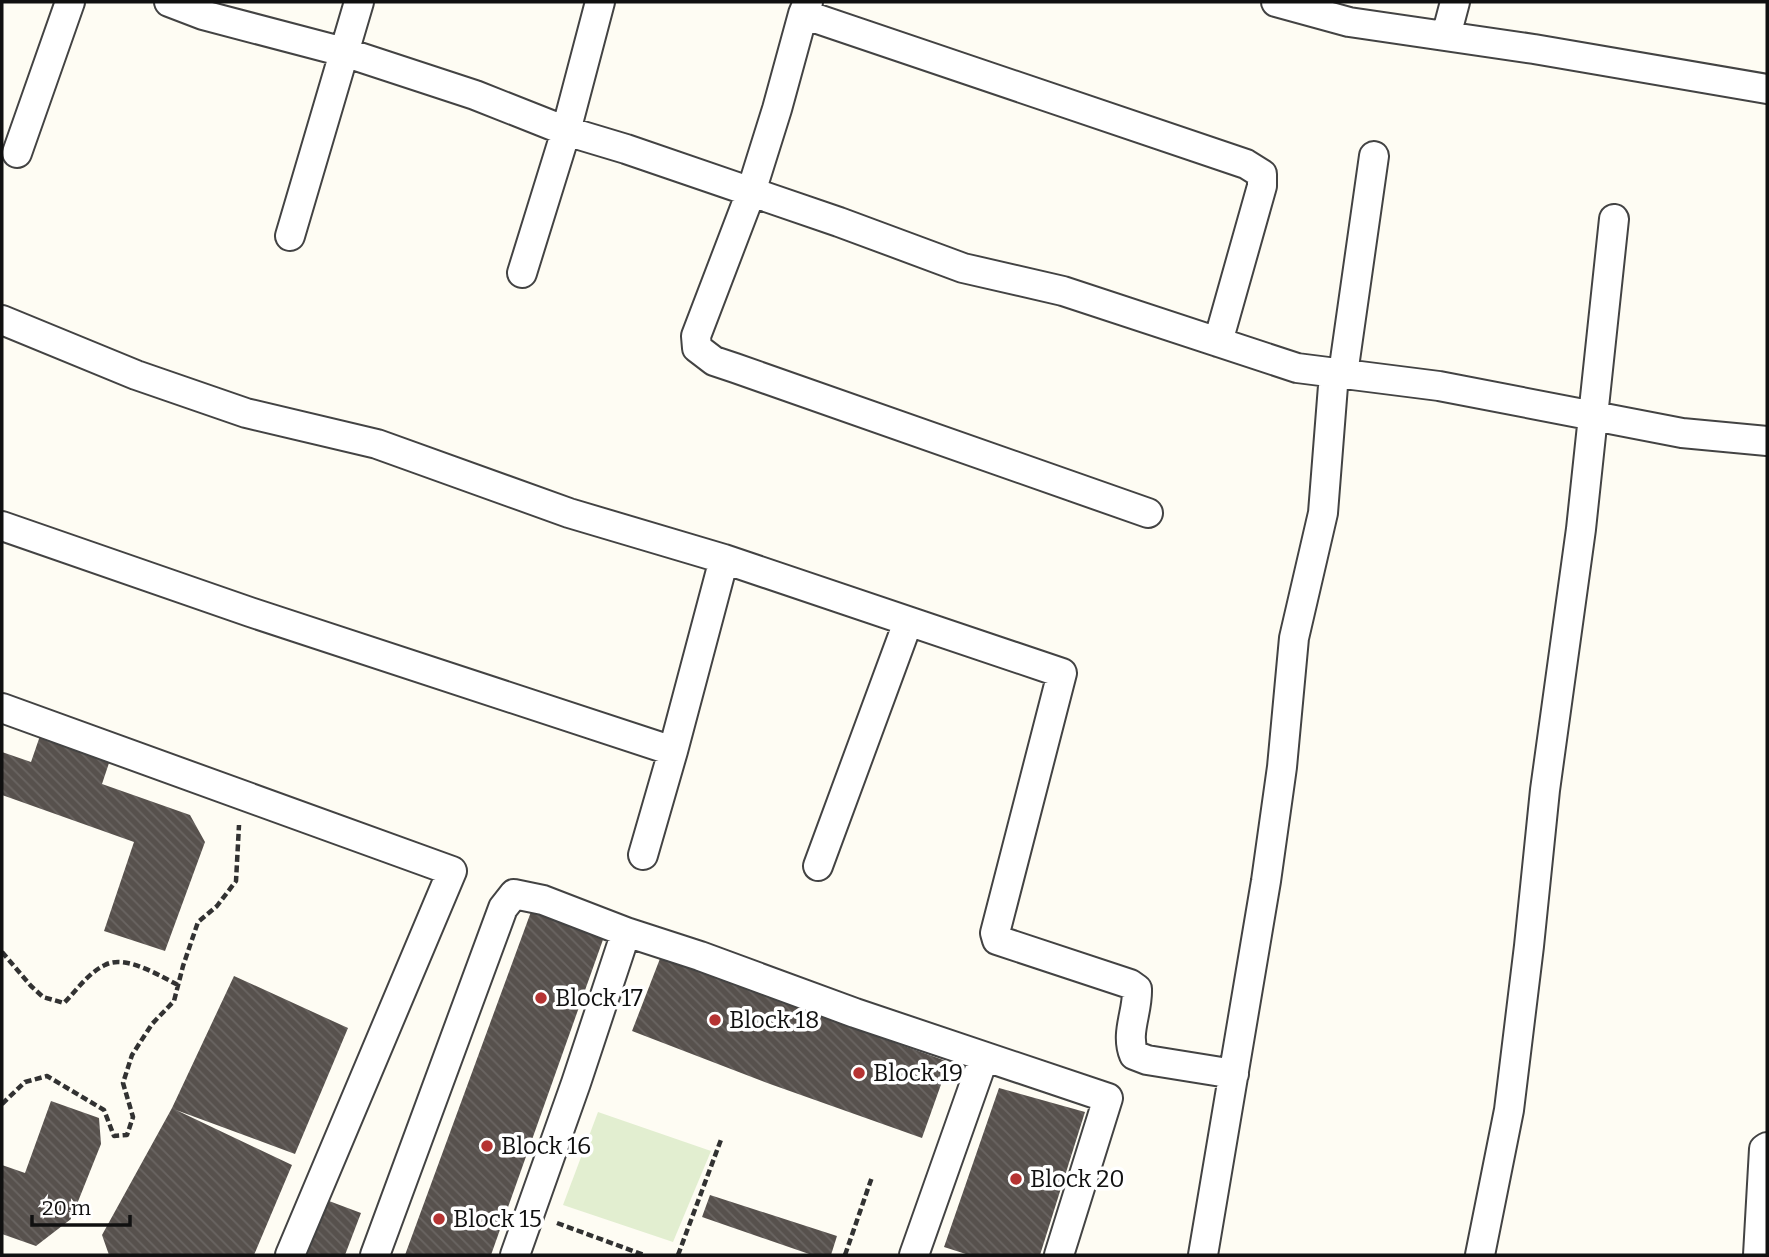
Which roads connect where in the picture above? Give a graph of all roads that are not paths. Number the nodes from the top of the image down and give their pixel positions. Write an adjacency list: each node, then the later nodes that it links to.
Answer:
1 (70, 2): 12 (street)
2 (169, 2): 9 (street)
3 (359, 2): 9 (street)
4 (600, 2): 11 (street)
5 (1276, 2): 8 (street)
6 (1455, 2): 8 (street)
7 (805, 8): 14 (street); 19 (street)
8 (1446, 36): 10 (street)
9 (344, 52): 11 (street); 16 (street)
10 (1767, 89)
11 (566, 131): 14 (street); 17 (street)
12 (17, 153)
13 (1374, 156): 20 (street)
14 (751, 192): 19 (street); 23 (street)
15 (1614, 219): 21 (street)
16 (290, 236)
17 (522, 273)
18 (2, 320): 25 (street)
19 (1218, 342): 20 (street)
20 (1338, 374): 21 (street); 33 (street)
21 (1594, 415): 22 (street); 41 (street)
22 (1767, 441)
23 (1148, 513)
24 (2, 526): 28 (street)
25 (724, 559): 26 (street); 28 (street)
26 (908, 622): 30 (street); 33 (street)
27 (2, 708): 35 (street)
28 (673, 751): 29 (street)
29 (643, 855)
30 (818, 866)
31 (626, 932): 32 (street); 36 (street); 37 (street)
32 (984, 1057): 38 (street); 39 (street)
33 (1234, 1074): 40 (street)
34 (1767, 1147): 42 (street)
35 (290, 1255)
36 (375, 1255)
37 (515, 1255)
38 (914, 1255)
39 (1059, 1255)
40 (1203, 1255)
41 (1480, 1255)
42 (1758, 1255)

